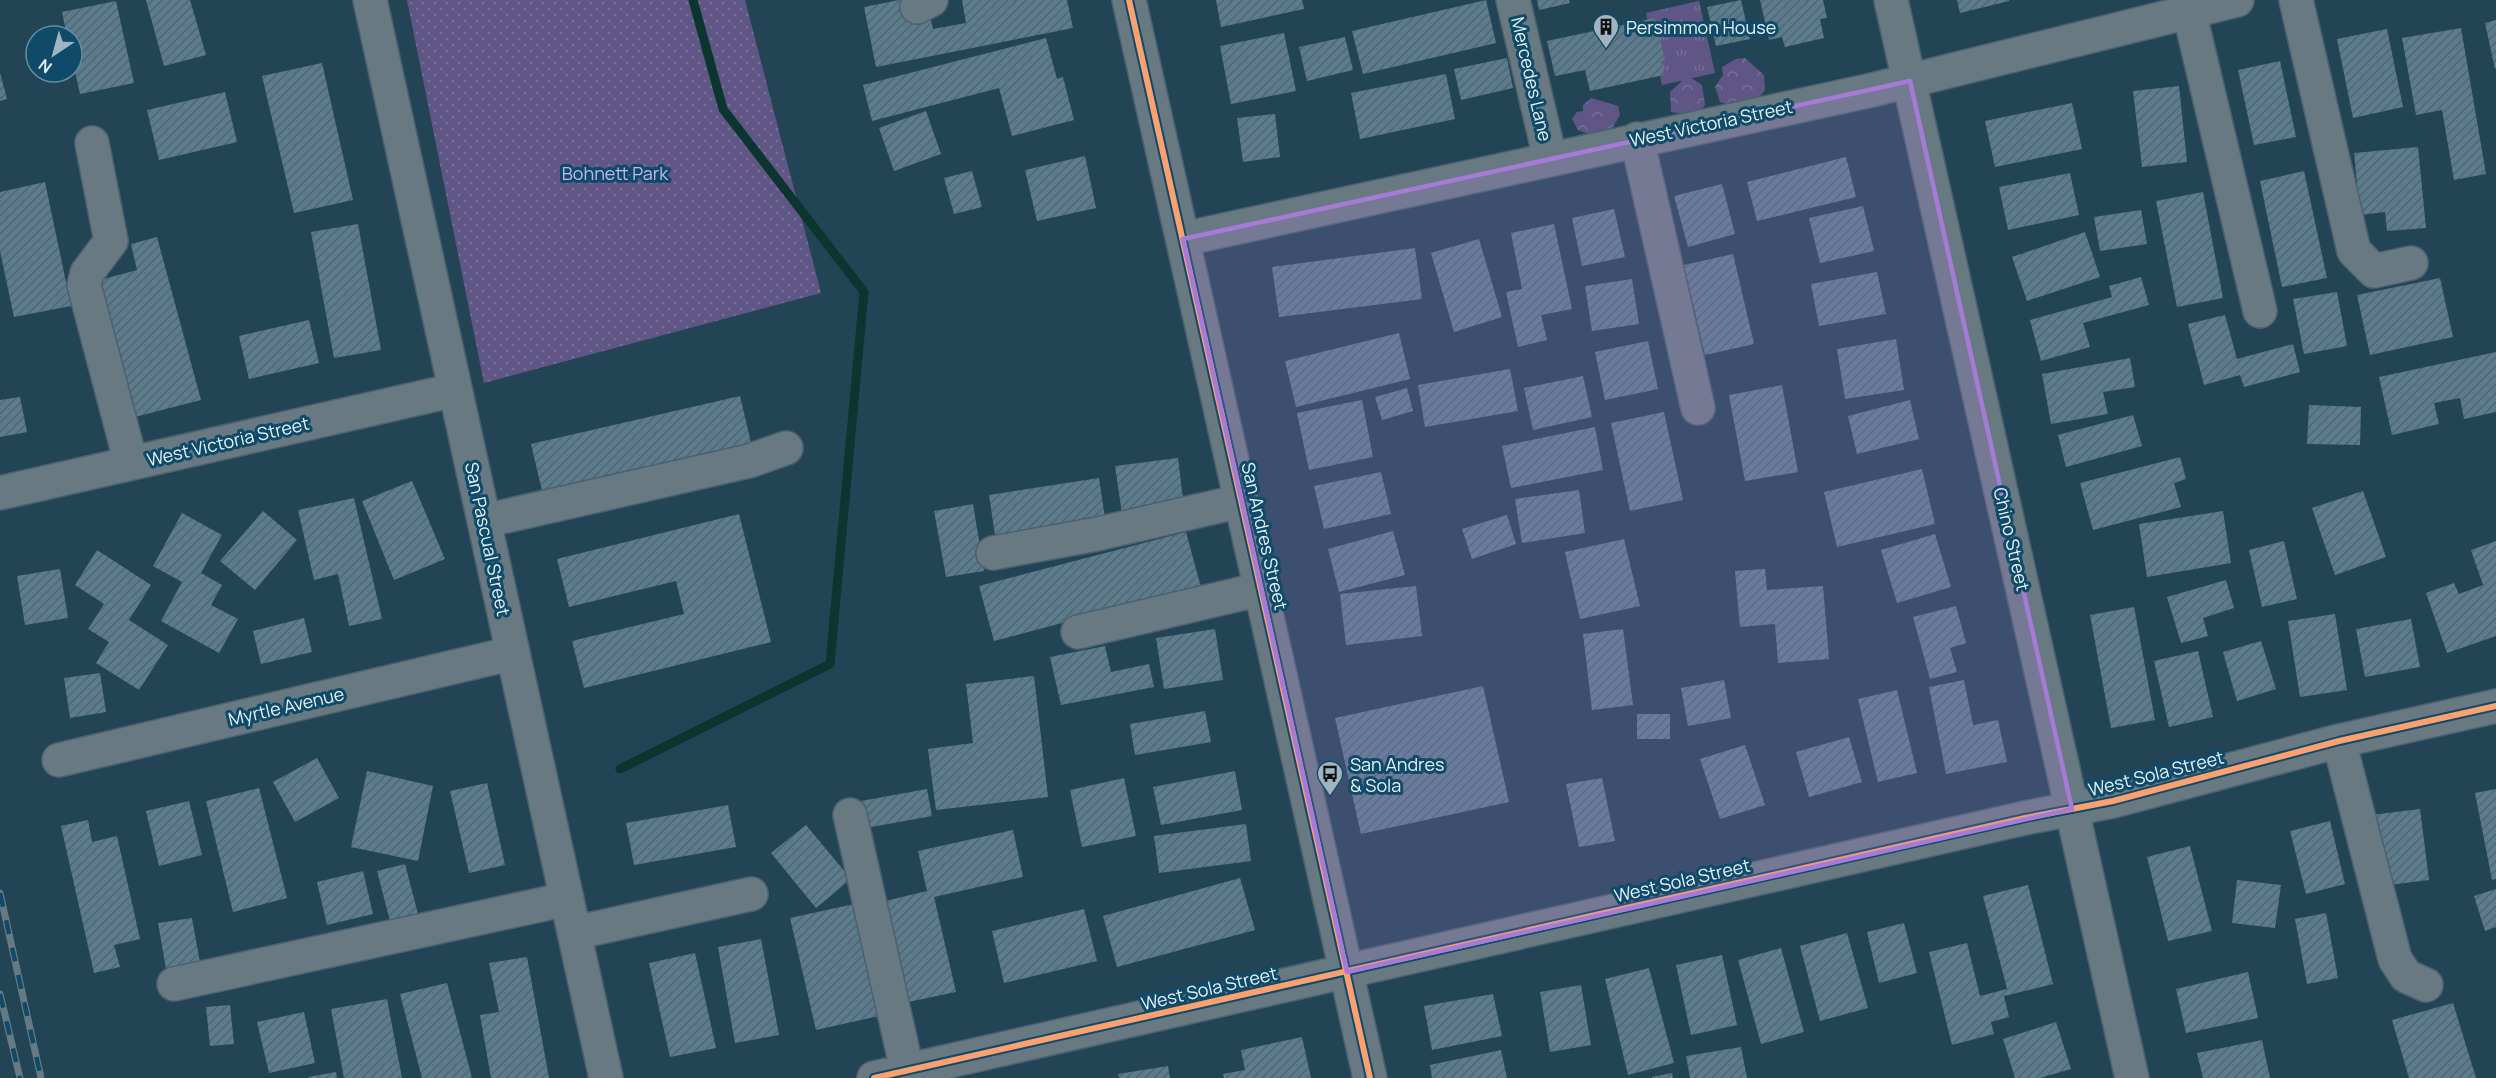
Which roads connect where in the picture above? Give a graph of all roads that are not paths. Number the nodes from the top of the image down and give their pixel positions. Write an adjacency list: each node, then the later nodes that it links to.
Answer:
1 (370, 0): 15 (street, San Pascual Street)
2 (1129, 0): 12 (street, San Andres Street)
3 (1514, 0): 11 (street, Mercedes Lane)
4 (1891, 0): 8 (street, Chino Street)
5 (2238, 0): 7 (street, West Victoria Street)
6 (2296, 0): 13 (street)
7 (2189, 11): 8 (street, West Victoria Street); 14 (street)
8 (1910, 81): 9 (street, West Victoria Street); 29 (street, Chino Street)
9 (1637, 139): 11 (street, West Victoria Street); 16 (street)
10 (92, 143): 18 (street)
11 (1550, 158): 12 (street, West Victoria Street)
12 (1183, 239): 20 (street, San Andres Street)
13 (2411, 263)
14 (2260, 311)
15 (455, 390): 18 (street, West Victoria Street); 21 (street, San Pascual Street)
16 (1698, 408)
17 (786, 448): 21 (street)
18 (131, 463): 19 (street, West Victoria Street)
19 (0, 493)
20 (1241, 501): 22 (street); 23 (street, San Andres Street)
21 (484, 521): 25 (street, San Pascual Street)
22 (993, 553)
23 (1261, 589): 24 (street); 34 (street, San Andres Street)
24 (1078, 632)
25 (513, 653): 28 (street, Myrtle Avenue); 32 (street, San Pascual Street)
26 (2496, 706): 27 (street, West Sola Street)
27 (2339, 741): 29 (street, West Sola Street); 36 (street)
28 (59, 760)
29 (2072, 809): 34 (street, West Sola Street); 42 (street, Chino Street)
30 (850, 814): 38 (street)
31 (752, 894): 33 (street)
32 (567, 899): 33 (street, San Pascual Street); 35 (street)
33 (574, 933): 39 (street, San Pascual Street)
34 (1347, 972): 37 (street, West Sola Street); 41 (street, San Andres Street)
35 (174, 984)
36 (2426, 985)
37 (984, 1066): 38 (street, West Sola Street)
38 (907, 1070): 40 (street, West Sola Street)
39 (606, 1078)
40 (874, 1078)
41 (1370, 1078)
42 (2132, 1078)

